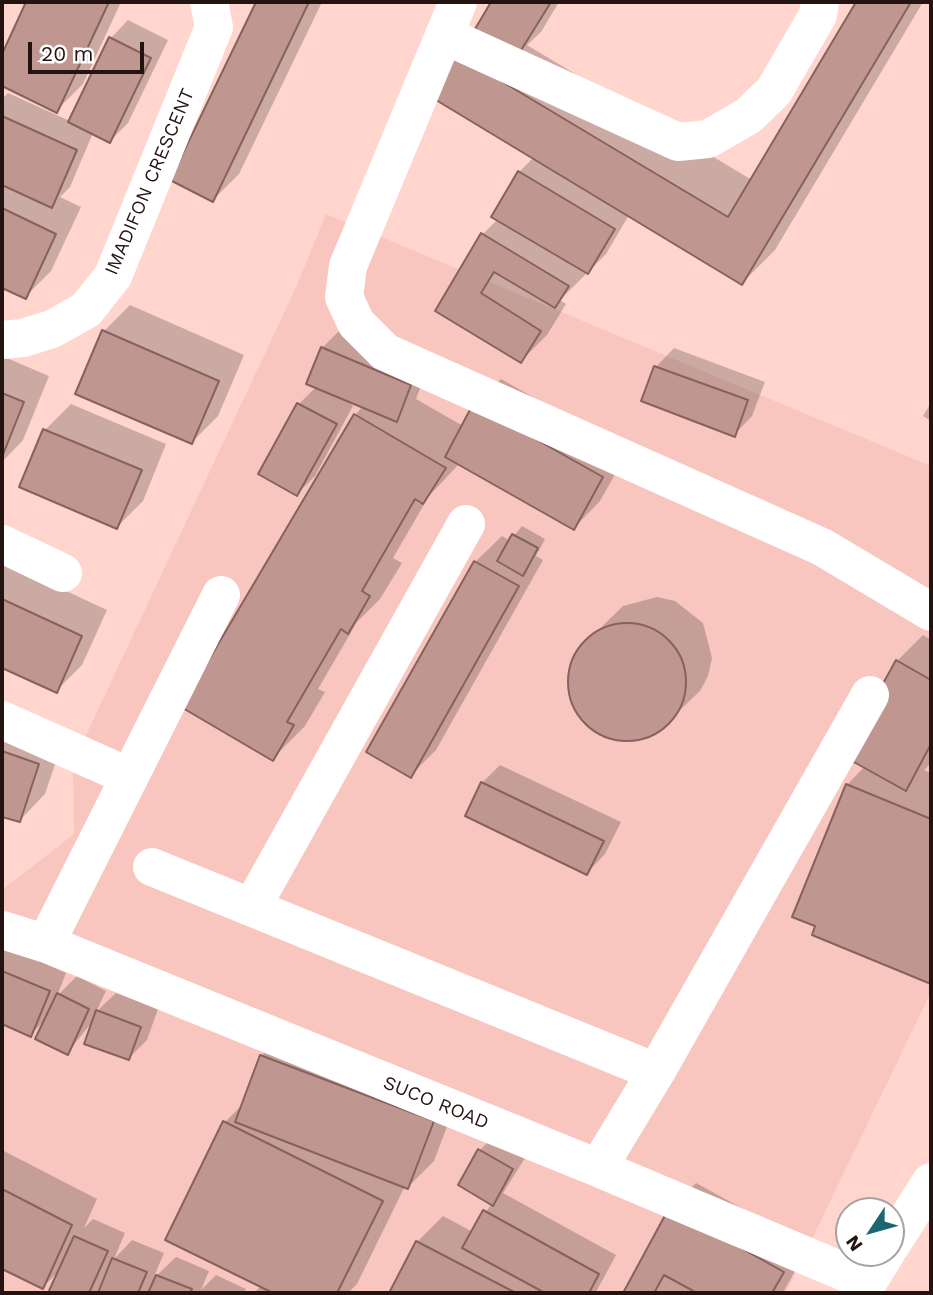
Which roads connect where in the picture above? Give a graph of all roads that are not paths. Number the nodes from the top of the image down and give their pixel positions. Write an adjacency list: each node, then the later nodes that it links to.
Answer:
1 (209, 2): 4 (street, IMADIFON CRESCENT)
2 (820, 2): 3 (street)
3 (451, 18): 9 (street)
4 (2, 340)
5 (466, 524): 14 (street)
6 (2, 544): 7 (street)
7 (63, 573)
8 (221, 595): 12 (street)
9 (931, 612)
10 (870, 695): 17 (street)
11 (2, 720): 12 (street)
12 (128, 776): 16 (street)
13 (152, 867): 14 (street)
14 (252, 907): 17 (street)
15 (2, 930): 16 (street, SUCO ROAD)
16 (46, 943): 18 (street, SUCO ROAD)
17 (656, 1072): 18 (street)
18 (598, 1168): 21 (street, SUCO ROAD)
19 (931, 1182): 20 (street)
20 (905, 1223)
21 (871, 1276)

